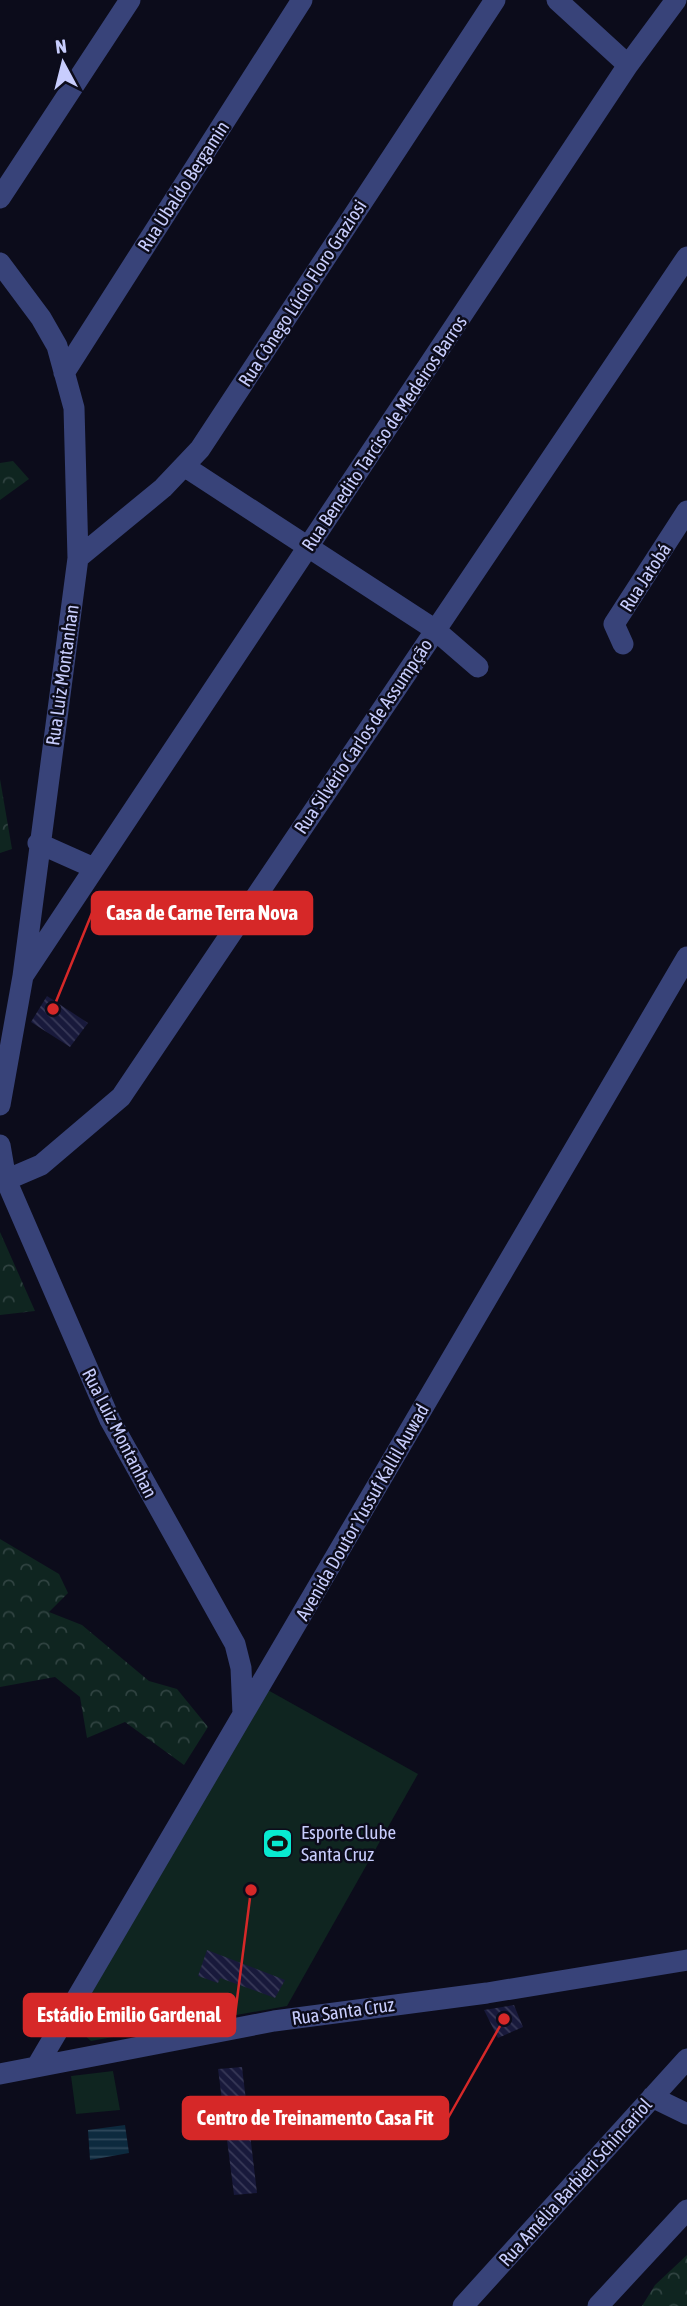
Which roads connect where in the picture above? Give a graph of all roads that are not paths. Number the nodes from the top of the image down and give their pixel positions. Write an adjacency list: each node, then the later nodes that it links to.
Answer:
1 (130, 0): 7 (street)
2 (302, 0): 10 (street, Rua Ubaldo Bergamin)
3 (495, 0): 11 (street, Rua Cônego Lúcio Floro Graziosi)
4 (557, 0): 6 (street)
5 (677, 0): 6 (street, Rua Benedito Tarciso de Medeiros Barros)
6 (628, 65): 13 (street, Rua Benedito Tarciso de Medeiros Barros)
7 (0, 198)
8 (687, 257): 15 (street, Rua Silvério Carlos de Assumpção)
9 (0, 263): 10 (street, Rua Luiz Montanhan)
10 (64, 373): 14 (street, Rua Luiz Montanhan)
11 (184, 466): 13 (street); 14 (street, Rua Cônego Lúcio Floro Graziosi)
12 (687, 511): 16 (street, Rua Jatobá)
13 (310, 545): 15 (street); 19 (street, Rua Benedito Tarciso de Medeiros Barros)
14 (78, 558): 18 (street, Rua Luiz Montanhan)
15 (435, 629): 17 (street); 24 (street, Rua Silvério Carlos de Assumpção)
16 (623, 644)
17 (478, 667)
18 (38, 843): 19 (street); 21 (street, Rua Luiz Montanhan)
19 (93, 868): 21 (street, Rua Benedito Tarciso de Medeiros Barros)
20 (687, 957): 25 (street, Avenida Doutor Yussuf Kallil Auwad)
21 (23, 976): 22 (street, Rua Luiz Montanhan)
22 (0, 1105)
23 (0, 1145): 24 (street, Rua Luiz Montanhan)
24 (6, 1180): 25 (street, Rua Luiz Montanhan)
25 (243, 1716): 28 (street, Avenida Doutor Yussuf Kallil Auwad)
26 (687, 1960): 28 (street, Rua Santa Cruz)
27 (687, 2059): 30 (street, Rua Amélia Barbieri Schincariol)
28 (37, 2066): 29 (street, Rua Santa Cruz)
29 (0, 2074)
30 (652, 2097): 31 (street); 33 (street, Rua Amélia Barbieri Schincariol)
31 (687, 2114)
32 (687, 2210): 34 (street)
33 (463, 2306)
34 (598, 2306)

